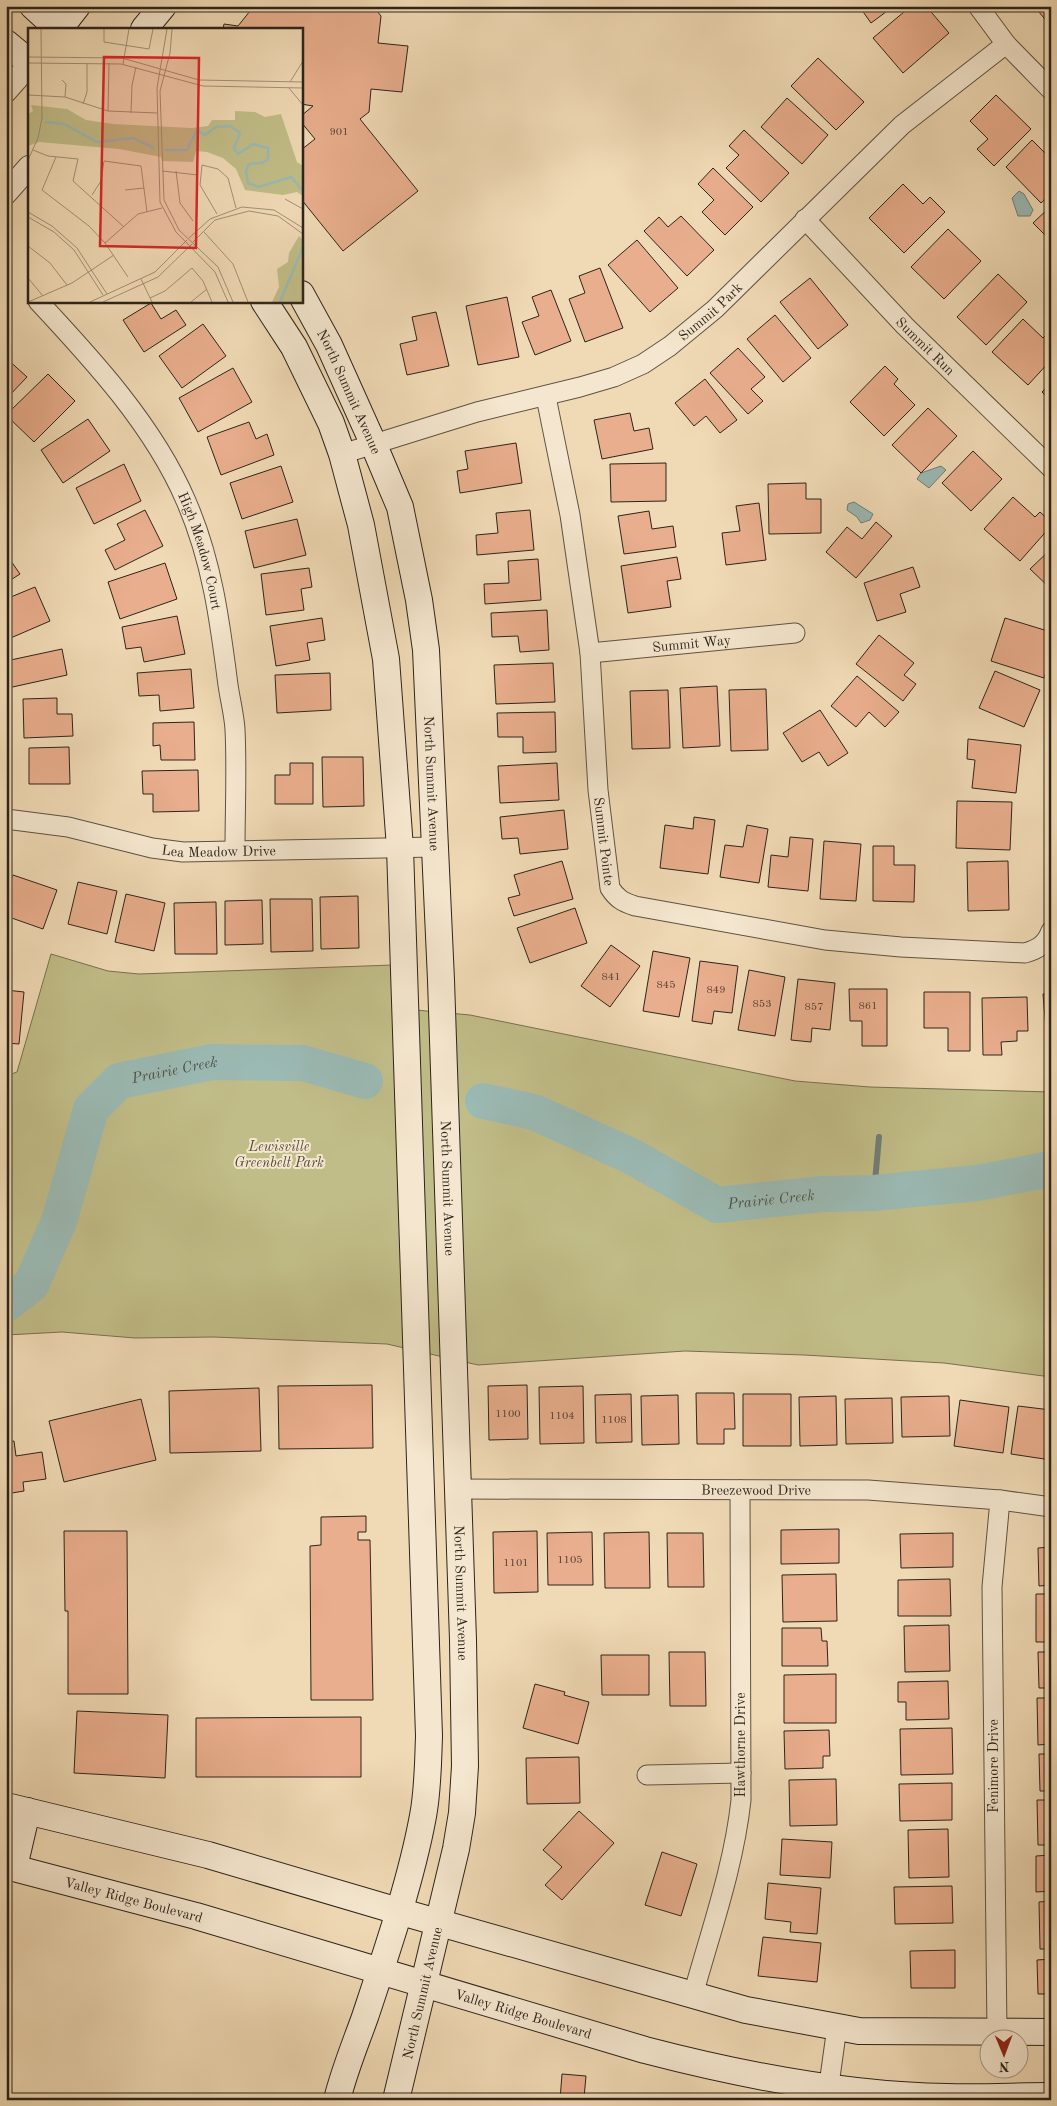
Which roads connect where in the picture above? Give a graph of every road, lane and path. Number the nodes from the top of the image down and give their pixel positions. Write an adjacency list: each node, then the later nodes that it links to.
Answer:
1 (33, 6): 5 (main road)
2 (77, 6): 6 (main road)
3 (163, 6): 7 (main road)
4 (978, 6): 9 (street)
5 (58, 28)
6 (60, 28)
7 (145, 28)
8 (6, 43): 10 (main road)
9 (1006, 44): 12 (street); 16 (street, Summit Park)
10 (28, 63)
11 (28, 65): 13 (street)
12 (1051, 90)
13 (6, 91)
14 (28, 168): 15 (street)
15 (6, 194)
16 (805, 220): 20 (street, Summit Park); 23 (street, Summit Run)
17 (302, 296): 21 (main road, North Summit Avenue)
18 (39, 302): 29 (street, High Meadow Court)
19 (265, 302): 22 (main road)
20 (546, 396): 21 (street, Summit Park); 25 (street, Summit Pointe)
21 (373, 443): 22 (street, Summit Park); 27 (main road, North Summit Avenue)
22 (342, 454): 28 (main road)
23 (1051, 468)
24 (795, 633): 25 (street, Summit Way)
25 (590, 653): 30 (street, Summit Pointe)
26 (6, 819): 29 (street, Lea Meadow Drive)
27 (436, 846): 28 (street, Lea Meadow Drive); 31 (main road, North Summit Avenue)
28 (400, 848): 29 (street, Lea Meadow Drive); 39 (main road)
29 (235, 850)
30 (1051, 930)
31 (458, 1489): 32 (street, Breezewood Drive); 40 (main road, North Summit Avenue)
32 (740, 1490): 33 (street, Breezewood Drive); 35 (street, Hawthorne Drive)
33 (1000, 1500): 34 (street, Breezewood Drive); 45 (street, Fenimore Drive)
34 (1051, 1507)
35 (741, 1773): 36 (street); 43 (street, Hawthorne Drive)
36 (647, 1775)
37 (17, 1808): 38 (main road); 39 (main road)
38 (10, 1867): 41 (main road, Valley Ridge Boulevard)
39 (398, 1911): 40 (main road); 41 (main road)
40 (439, 1922): 42 (main road, North Summit Avenue); 43 (main road)
41 (379, 1971): 42 (main road, Valley Ridge Boulevard); 51 (main road)
42 (424, 1984): 49 (main road, Valley Ridge Boulevard); 52 (main road, North Summit Avenue)
43 (693, 1995): 44 (main road)
44 (836, 2027): 48 (main road); 49 (street)
45 (997, 2028)
46 (1030, 2032): 47 (main road)
47 (1051, 2032)
48 (980, 2033)
49 (828, 2093): 50 (main road, Valley Ridge Boulevard)
50 (1051, 2096)
51 (337, 2100)
52 (396, 2100)

